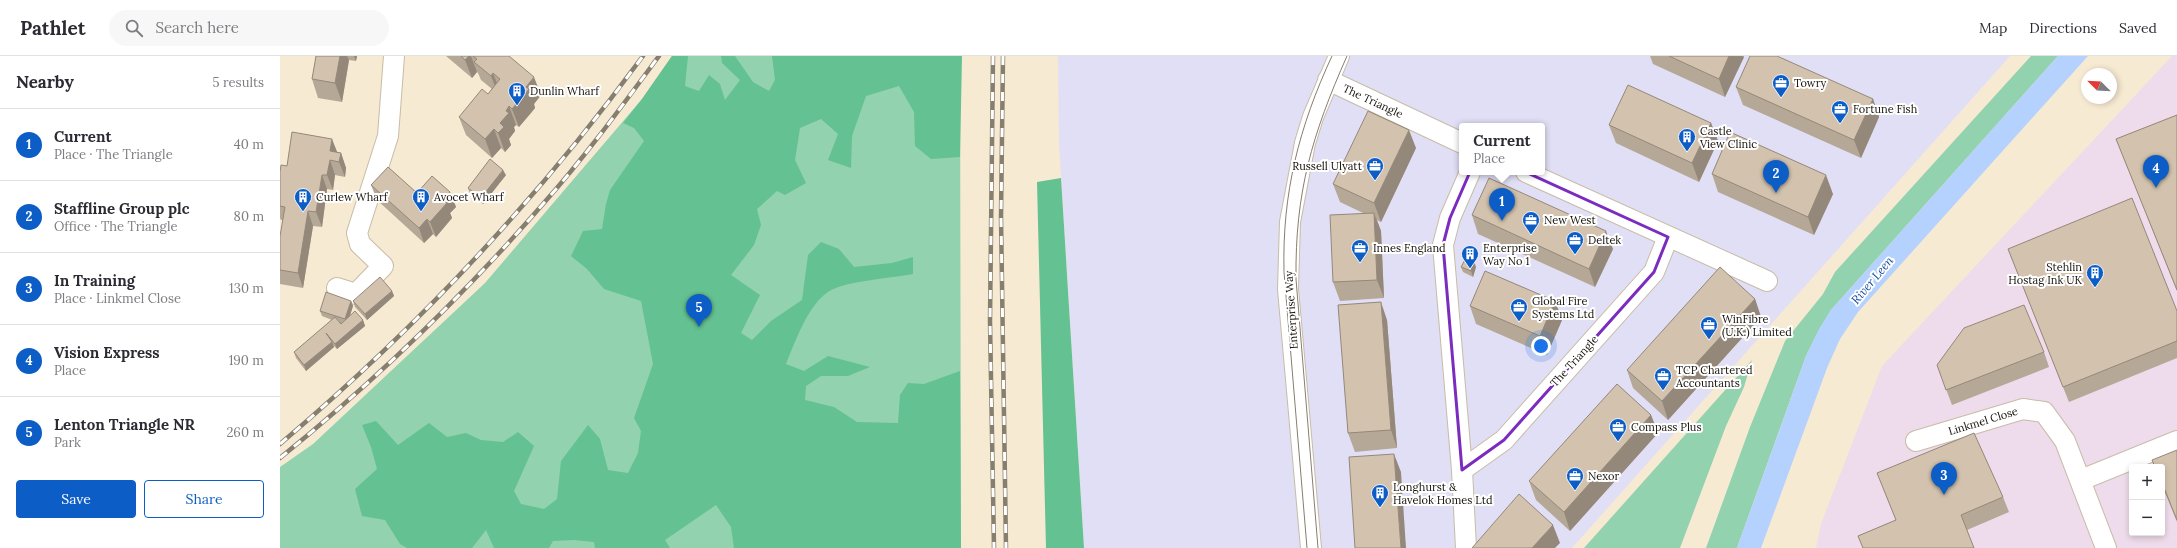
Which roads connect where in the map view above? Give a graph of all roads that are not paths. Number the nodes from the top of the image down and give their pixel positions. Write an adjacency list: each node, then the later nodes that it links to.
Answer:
1 (394, 56): 9 (street)
2 (1339, 56): 3 (street, Enterprise Way)
3 (1328, 80): 4 (street, The Triangle); 14 (street, Enterprise Way)
4 (1459, 142)
5 (1469, 175): 12 (street)
6 (1533, 175): 7 (street)
7 (1668, 237): 8 (street); 12 (street, The Triangle)
8 (1767, 281)
9 (337, 288)
10 (1916, 441): 13 (street, Linkmel Close)
11 (2177, 441): 13 (street)
12 (1462, 470): 15 (street)
13 (2081, 480): 16 (street, Linkmel Close)
14 (1312, 548)
15 (1466, 548)
16 (2106, 548)

